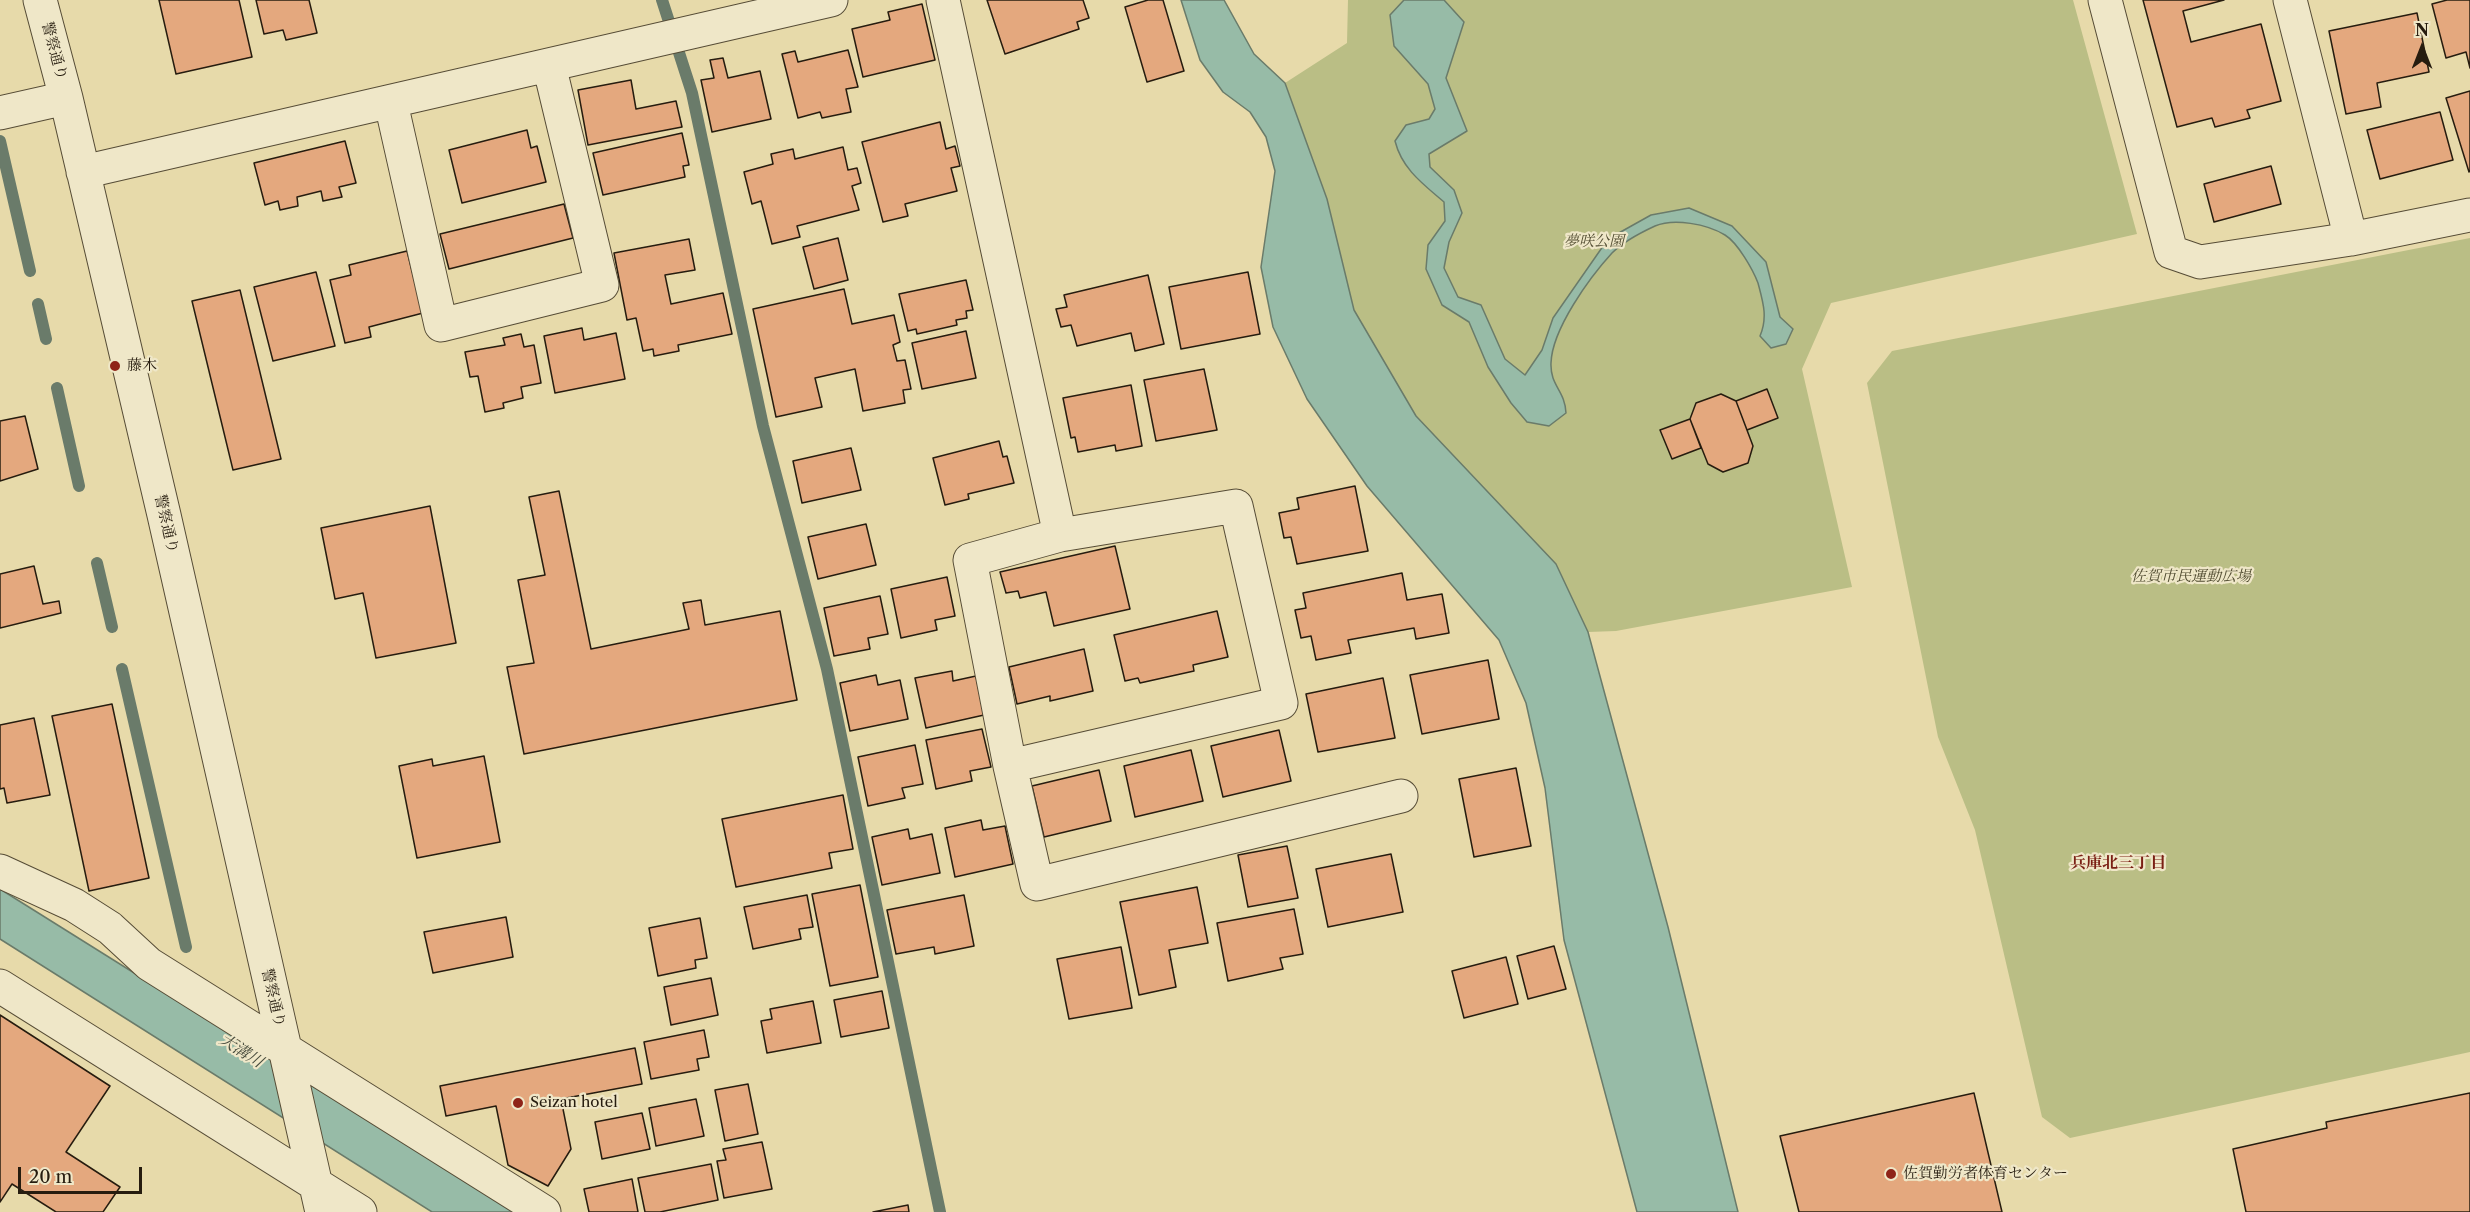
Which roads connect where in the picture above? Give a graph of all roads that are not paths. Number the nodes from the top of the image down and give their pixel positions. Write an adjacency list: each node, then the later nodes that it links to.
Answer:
1 (40, 0): 7 (street, 警察通り)
2 (831, 0): 6 (street)
3 (943, 0): 13 (street)
4 (2105, 0): 12 (street)
5 (2290, 0): 12 (street)
6 (549, 65): 8 (street); 8 (street)
7 (66, 98): 9 (street); 10 (street, 警察通り)
8 (391, 103): 10 (street)
9 (1, 113)
10 (83, 172): 18 (street, 警察通り)
11 (2470, 215): 12 (street)
12 (2351, 239)
13 (1060, 535): 14 (street); 14 (street)
14 (1010, 766): 15 (street)
15 (1401, 796)
16 (0, 872): 18 (street)
17 (0, 986): 19 (street)
18 (285, 1050): 19 (street, 警察通り); 21 (street)
19 (319, 1199): 20 (street)
20 (360, 1212)
21 (544, 1212)

